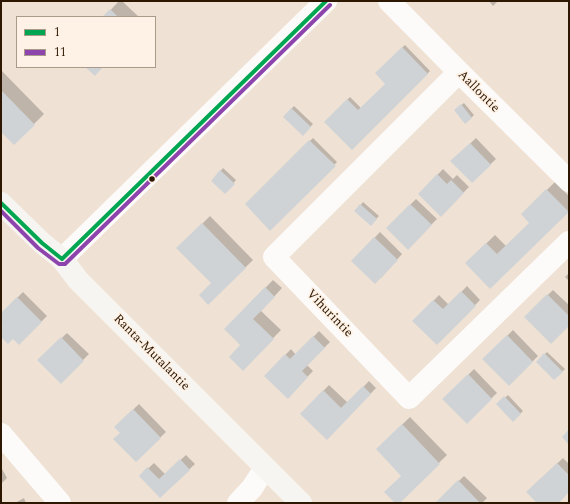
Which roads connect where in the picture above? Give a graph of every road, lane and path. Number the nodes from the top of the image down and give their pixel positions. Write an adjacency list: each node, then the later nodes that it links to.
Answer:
1 (326, 1): 7 (street)
2 (389, 1): 3 (street, Aallontie)
3 (459, 72): 4 (street, Aallontie); 6 (street, Vihurintie)
4 (569, 181)
5 (1, 203): 7 (street, Ranta-Mutalantie)
6 (569, 242)
7 (62, 259): 9 (street, Ranta-Mutalantie)
8 (1, 434): 10 (street)
9 (265, 468): 11 (street); 12 (street, Ranta-Mutalantie)
10 (60, 503)
11 (238, 503)
12 (301, 503)

